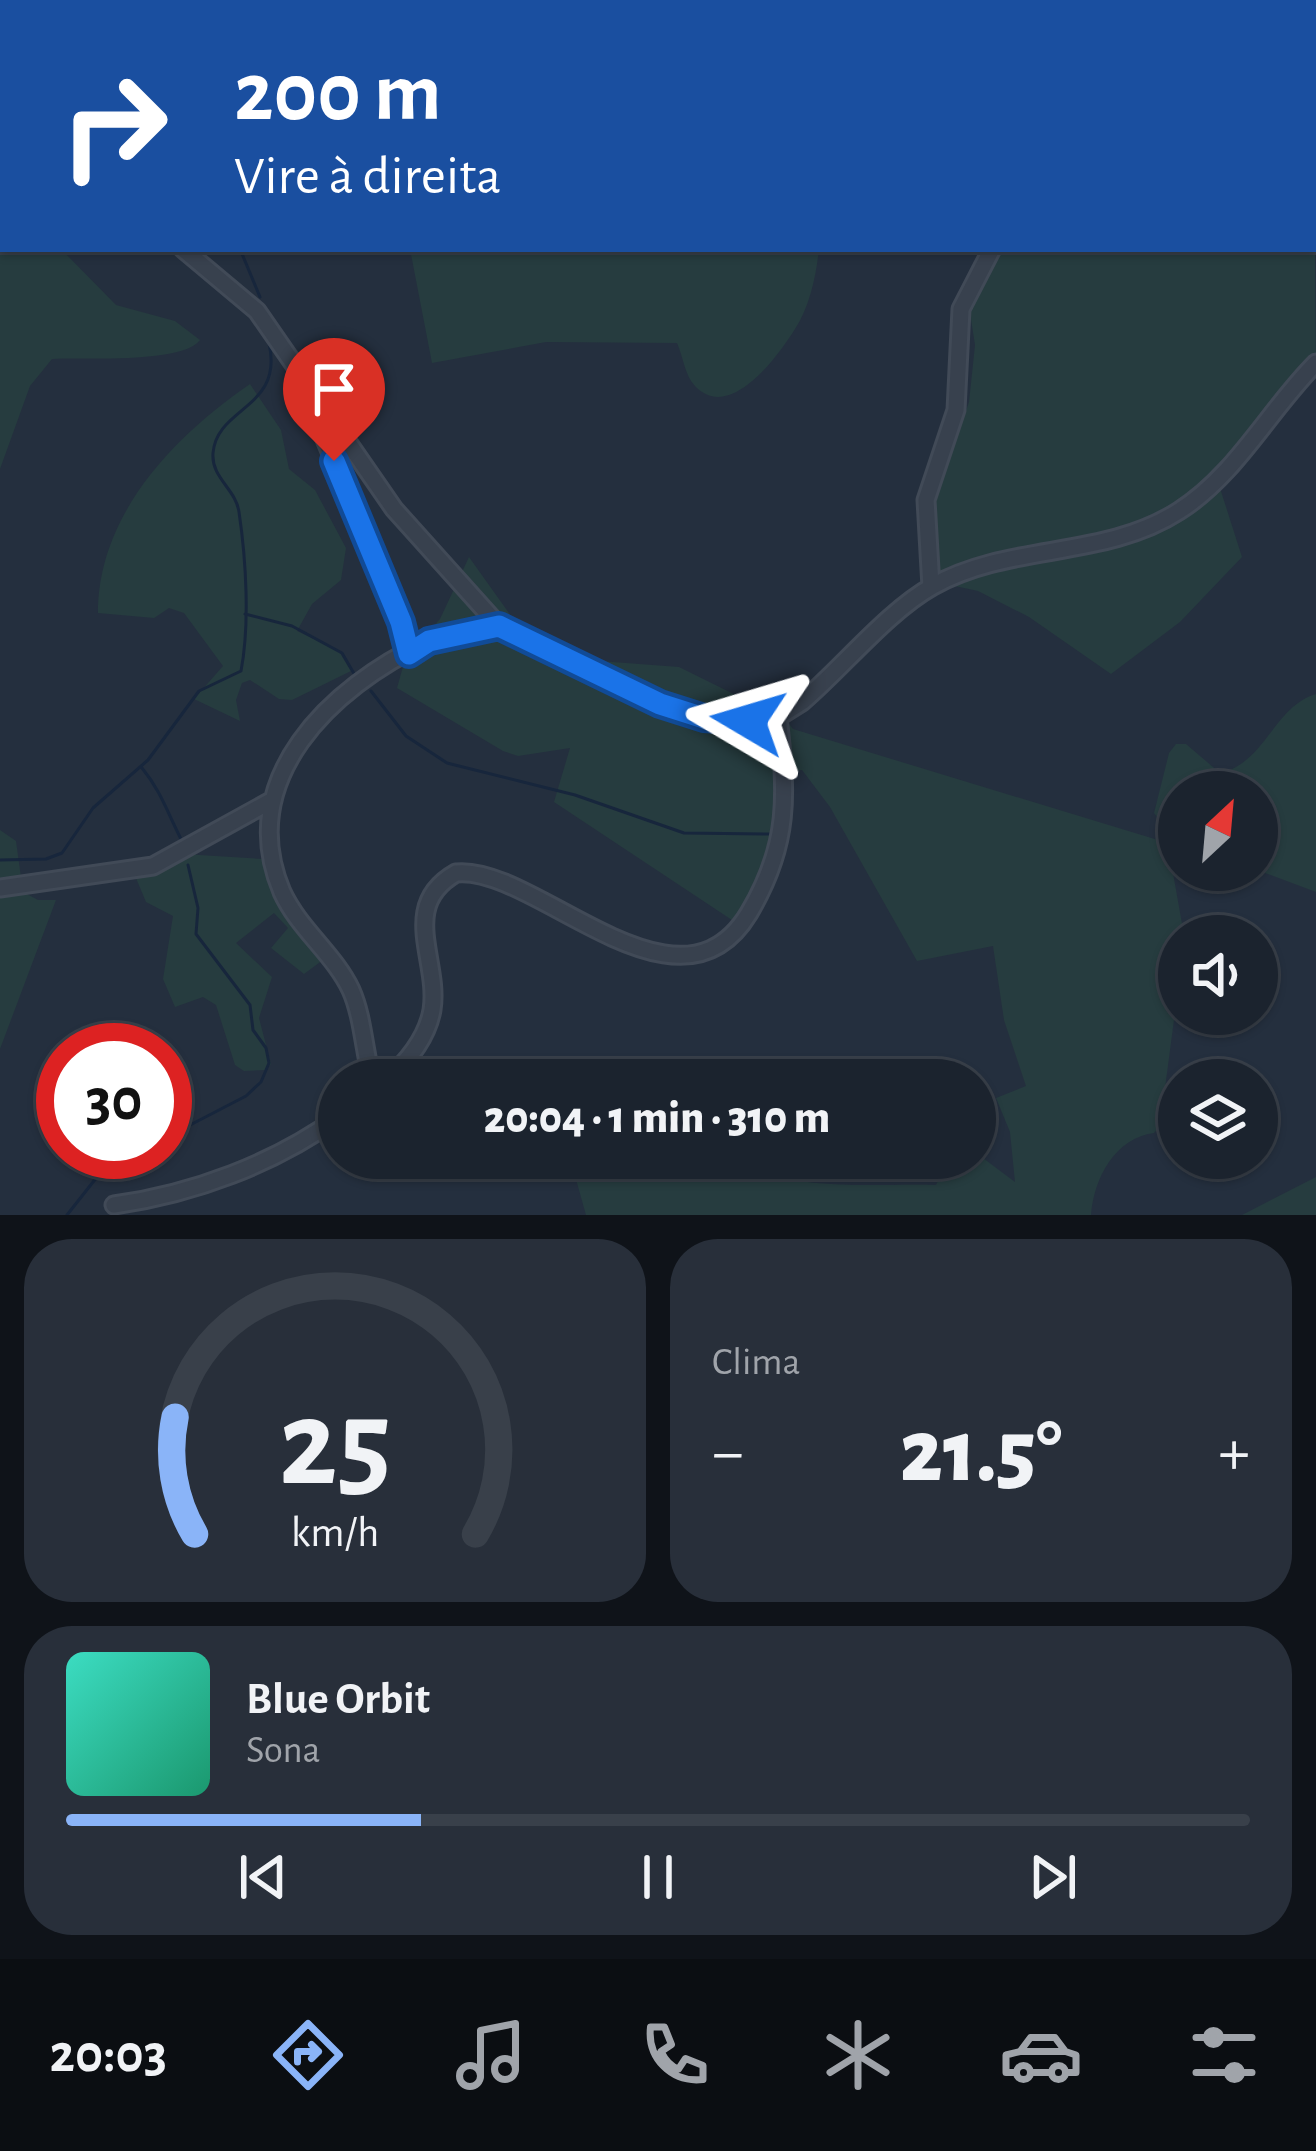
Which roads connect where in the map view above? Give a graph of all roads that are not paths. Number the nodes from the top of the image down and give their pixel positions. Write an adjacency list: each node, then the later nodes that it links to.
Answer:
1 (187, 252): 4 (street)
2 (990, 252): 5 (street)
3 (1316, 363): 5 (street)
4 (316, 401): 6 (street); 7 (street)
5 (931, 587): 8 (street)
6 (499, 626): 7 (street); 8 (street)
7 (409, 654): 9 (street)
8 (778, 717): 12 (street)
9 (269, 802): 10 (street); 11 (street)
10 (0, 888)
11 (367, 1059)
12 (407, 1059)
13 (318, 1129): 14 (street)
14 (115, 1205)

